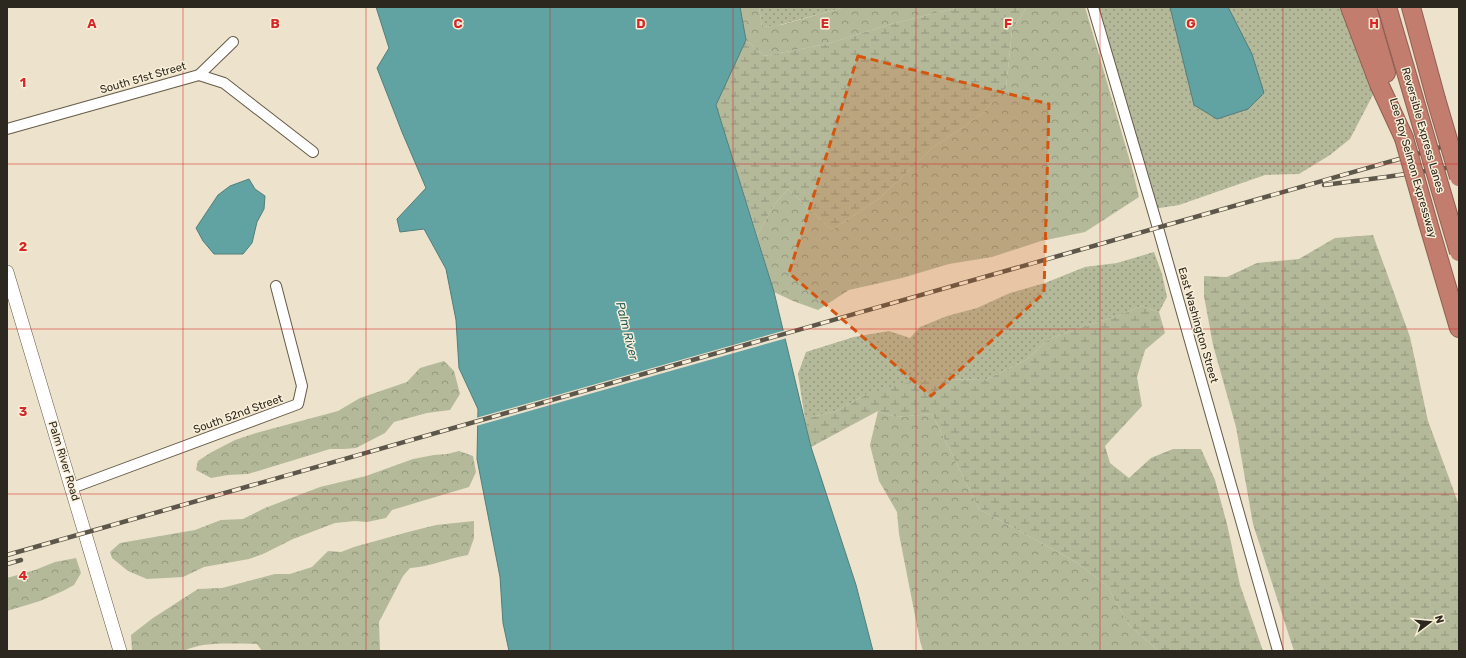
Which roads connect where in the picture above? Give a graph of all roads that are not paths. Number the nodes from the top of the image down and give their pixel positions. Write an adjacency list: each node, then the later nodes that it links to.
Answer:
1 (1093, 7): 20 (street, East Washington Street)
2 (1350, 7): 10 (highway)
3 (1367, 7): 10 (highway, Lee Roy Selmon Expressway)
4 (1387, 7): 14 (highway, Reversible Express Lanes, bridge)
5 (1411, 7): 7 (highway)
6 (1420, 7): 7 (highway)
7 (1420, 38): 13 (highway, bridge)
8 (233, 42): 9 (street)
9 (199, 75): 11 (street, South 51st Street); 12 (street, South 51st Street)
10 (1394, 111): 17 (highway, Lee Roy Selmon Expressway, bridge)
11 (7, 129)
12 (312, 152)
13 (1459, 177)
14 (1459, 252)
15 (7, 272): 18 (street, Palm River Road)
16 (276, 286): 18 (street, South 52nd Street)
17 (1459, 328)
18 (72, 488): 19 (street, Palm River Road)
19 (120, 651)
20 (1278, 651)

